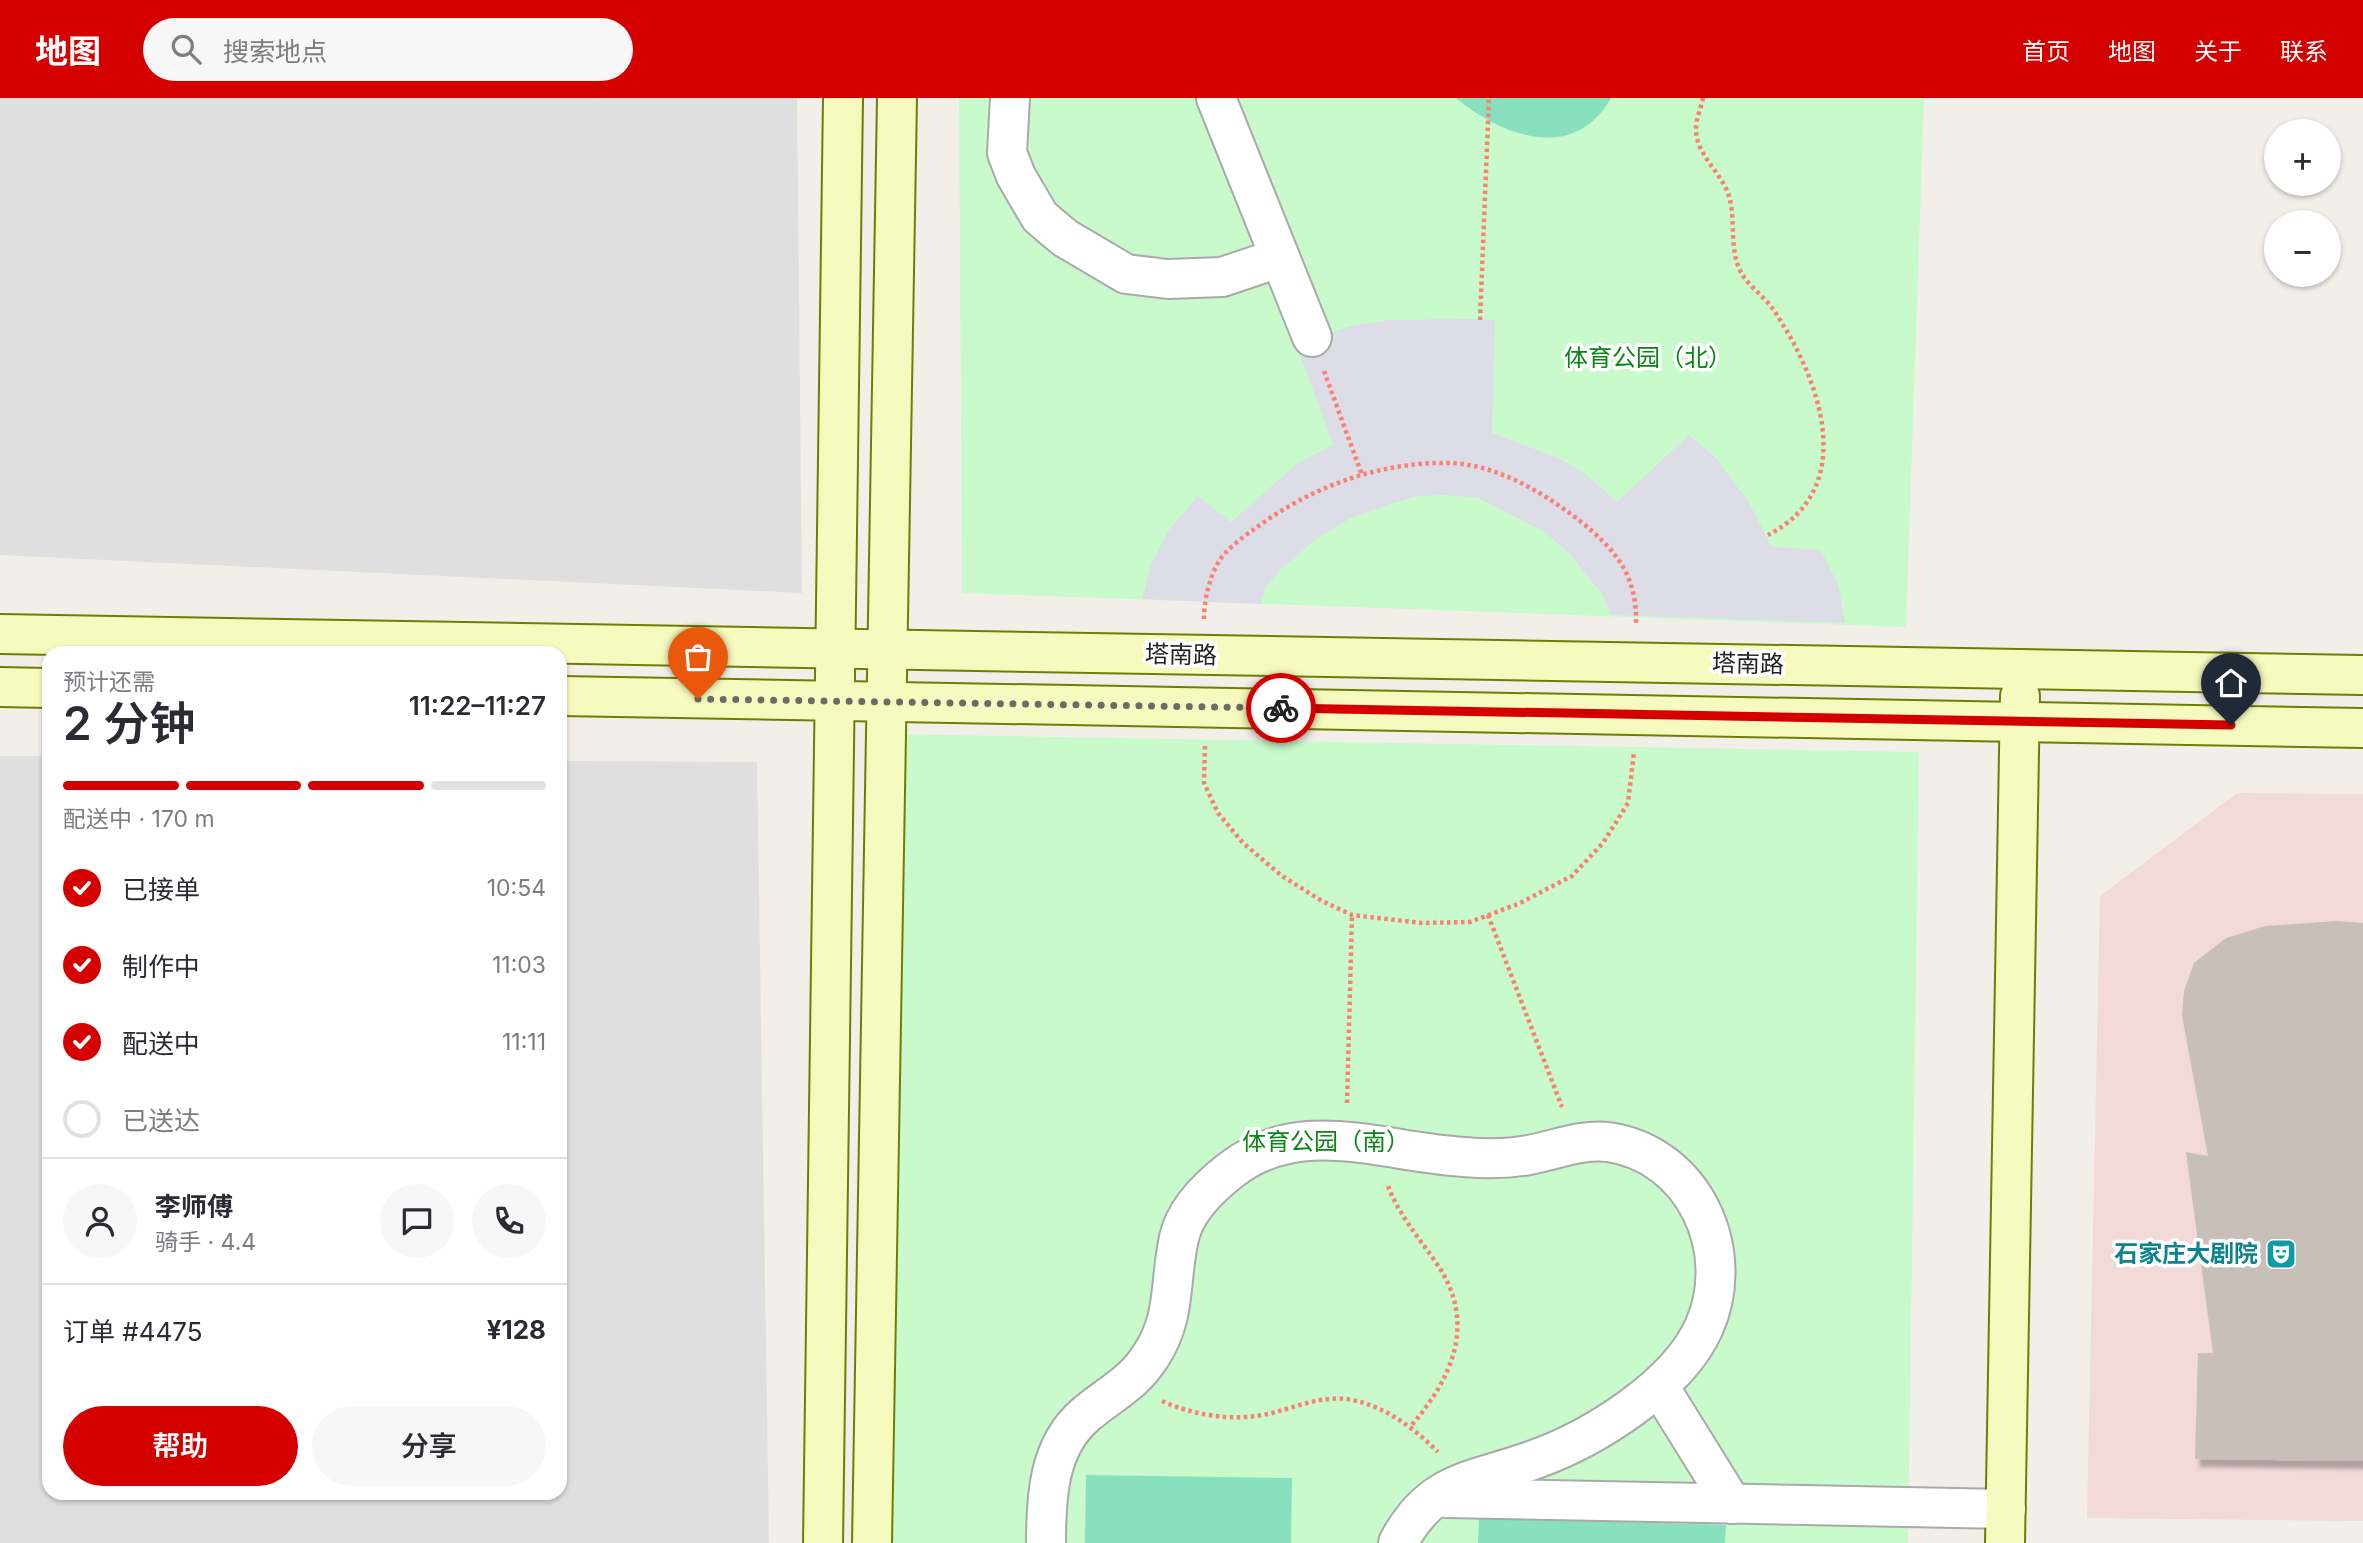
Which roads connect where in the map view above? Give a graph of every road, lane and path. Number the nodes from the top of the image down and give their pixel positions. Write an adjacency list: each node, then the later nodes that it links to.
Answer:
1 (843, 98): 13 (main road)
2 (898, 98): 14 (main road)
3 (1010, 98): 7 (street)
4 (1216, 98): 7 (street)
5 (1489, 98): 8 (path)
6 (1703, 98): 11 (path)
7 (1279, 258): 9 (street)
8 (1480, 320)
9 (1312, 337): 10 (path)
10 (1362, 475): 15 (path); 16 (path)
11 (1768, 535)
12 (0, 634): 13 (main road, 塔南路)
13 (836, 648): 14 (main road, 塔南路); 22 (main road)
14 (886, 649): 15 (main road, 塔南路); 23 (main road)
15 (1203, 655): 16 (main road, 塔南路)
16 (1635, 662): 17 (main road, 塔南路)
17 (2020, 669): 18 (main road, 塔南路); 26 (main road)
18 (2363, 675)
19 (0, 687): 20 (main road)
20 (42, 688)
21 (567, 696): 22 (main road)
22 (836, 701): 23 (main road); 39 (main road)
23 (887, 702): 24 (main road); 40 (main road)
24 (1205, 707): 25 (main road); 28 (path)
25 (1634, 715): 26 (main road); 29 (path)
26 (2019, 721): 27 (main road); 38 (main road)
27 (2363, 728)
28 (1352, 915): 29 (path); 30 (path)
29 (1488, 915): 31 (path)
30 (1346, 1140): 32 (street); 33 (street)
31 (1575, 1143): 32 (street); 34 (street)
32 (1386, 1147): 35 (path)
33 (1127, 1385): 35 (path); 41 (street)
34 (1660, 1388): 36 (street); 37 (street)
35 (1412, 1426): 36 (path)
36 (1444, 1490): 37 (street); 42 (street)
37 (1732, 1504): 38 (street)
38 (2005, 1526)
39 (823, 1543)
40 (872, 1543)
41 (1046, 1543)
42 (1398, 1543)

